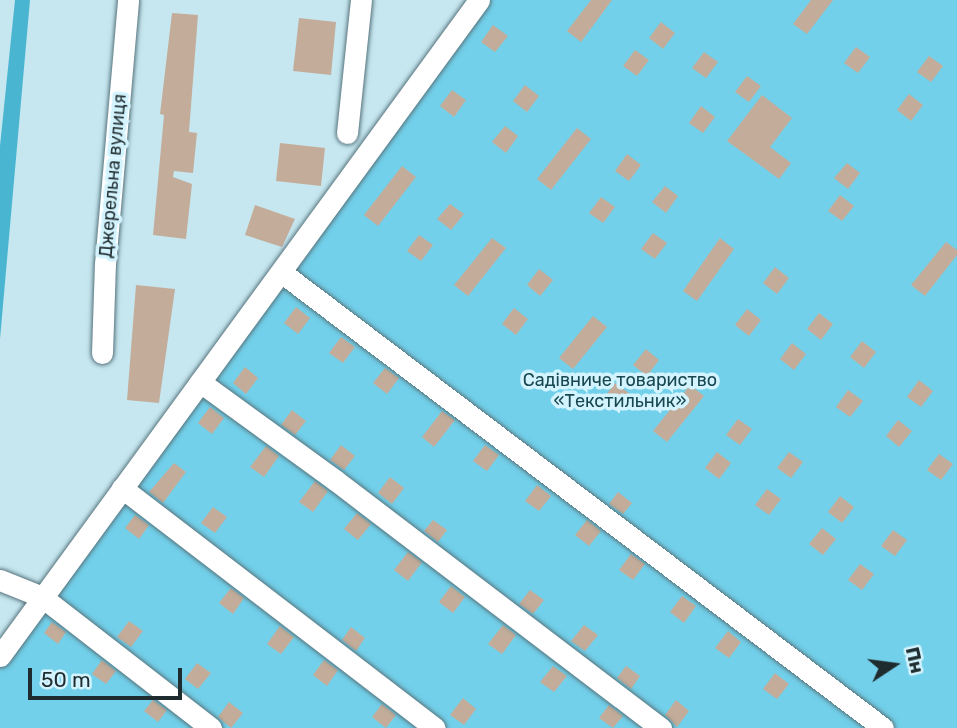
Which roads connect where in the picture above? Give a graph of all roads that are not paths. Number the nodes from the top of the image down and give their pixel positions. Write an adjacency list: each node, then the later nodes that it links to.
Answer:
1 (128, 0): 6 (street, Джерельна вулиця)
2 (361, 0): 4 (street)
3 (479, 0): 5 (street)
4 (346, 133)
5 (281, 272): 7 (street); 15 (street)
6 (102, 353)
7 (200, 382): 8 (street); 14 (street)
8 (122, 488): 10 (street); 13 (street)
9 (0, 580): 10 (street)
10 (43, 597): 11 (street); 12 (street)
11 (0, 656)
12 (211, 728)
13 (435, 728)
14 (661, 728)
15 (883, 728)

